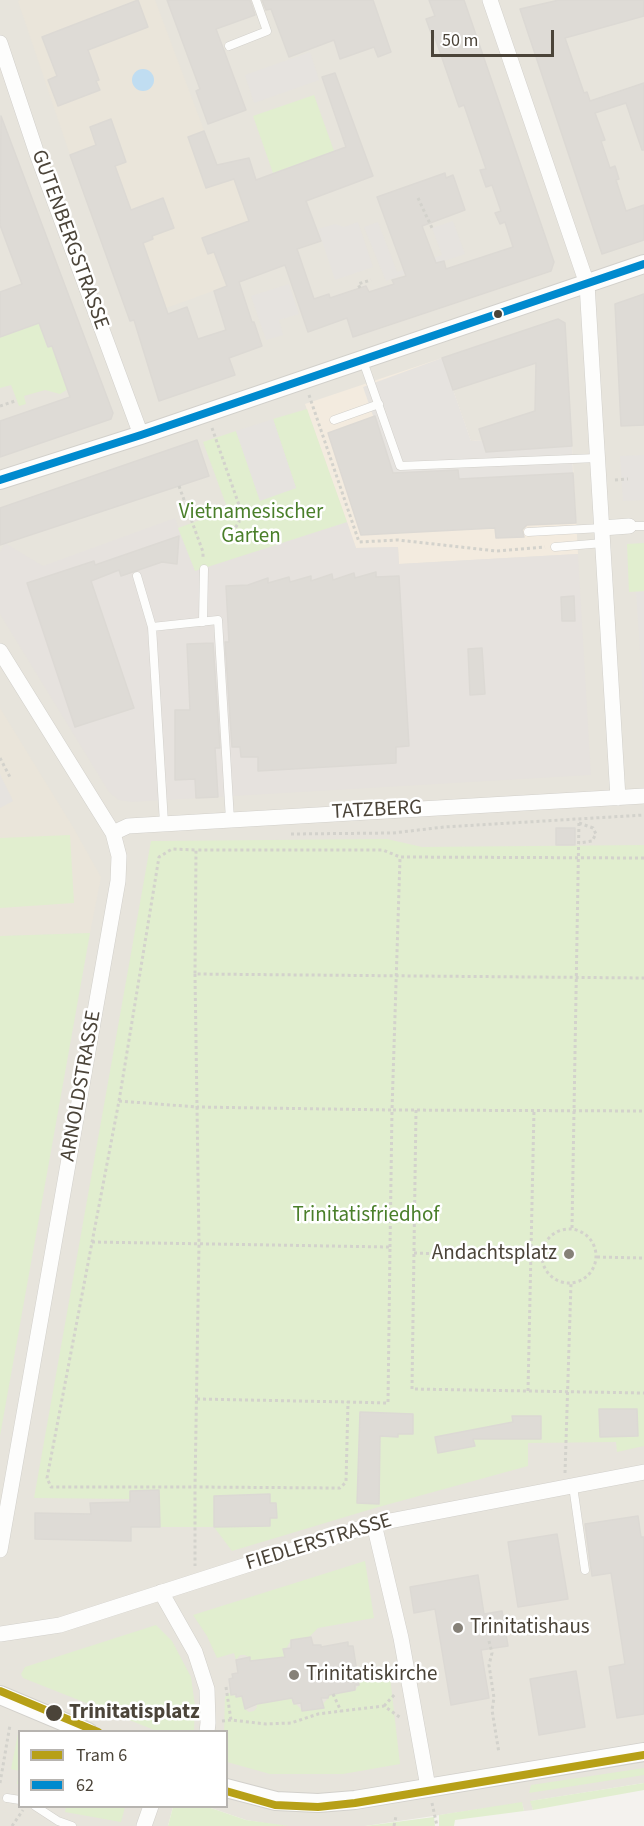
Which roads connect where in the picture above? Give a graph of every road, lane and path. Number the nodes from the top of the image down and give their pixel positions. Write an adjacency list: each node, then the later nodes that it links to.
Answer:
1 (256, 0): 4 (lane)
2 (490, 0): 9 (street)
3 (0, 43): 18 (street, GUTENBERGSTRASSE)
4 (229, 46)
5 (418, 198): 6 (path)
6 (432, 228)
7 (644, 264): 9 (street)
8 (371, 280): 10 (path)
9 (586, 284): 11 (street); 19 (street)
10 (360, 288)
11 (363, 360): 12 (street); 14 (lane)
12 (304, 379): 16 (street); 28 (path)
13 (15, 401): 15 (path)
14 (379, 404): 17 (lane); 19 (lane)
15 (0, 406)
16 (207, 412): 18 (street); 26 (path)
17 (334, 420)
18 (141, 435): 21 (street)
19 (597, 458): 27 (street)
20 (628, 479): 22 (path)
21 (0, 480)
22 (616, 480)
23 (179, 486): 29 (path)
24 (637, 526): 27 (street)
25 (528, 532): 27 (lane)
26 (230, 536)
27 (602, 536): 28 (lane); 37 (street)
28 (555, 547)
29 (204, 568): 31 (lane)
30 (137, 576): 32 (lane)
31 (202, 622): 32 (lane); 39 (lane)
32 (152, 627): 41 (lane)
33 (0, 651): 42 (street, ARNOLDSTRASSE)
34 (0, 758): 35 (path)
35 (11, 779)
36 (644, 796): 37 (street, TATZBERG)
37 (618, 798): 39 (street, TATZBERG)
38 (644, 815): 40 (path)
39 (230, 820): 41 (street, TATZBERG)
40 (579, 821): 43 (path); 44 (path); 44 (path)
41 (164, 824): 42 (street, TATZBERG)
42 (113, 833): 79 (street, ARNOLDSTRASSE)
43 (285, 834)
44 (579, 843): 47 (path)
45 (196, 850): 46 (path); 49 (path); 53 (path)
46 (400, 857): 47 (path); 50 (path)
47 (579, 858): 48 (path); 51 (path)
48 (644, 858)
49 (195, 974): 50 (path); 54 (path)
50 (395, 975): 51 (path); 55 (path)
51 (576, 977): 52 (path); 58 (path)
52 (644, 978)
53 (119, 1101): 54 (path); 61 (path)
54 (197, 1107): 55 (path); 62 (path)
55 (392, 1110): 56 (path); 63 (path)
56 (416, 1110): 57 (path); 64 (path)
57 (534, 1110): 58 (path); 65 (path)
58 (573, 1110): 59 (path); 60 (path)
59 (644, 1111)
60 (572, 1228): 66 (path); 67 (path)
61 (92, 1242): 62 (path); 77 (path)
62 (199, 1244): 63 (path); 73 (path)
63 (390, 1248): 74 (path)
64 (414, 1253): 65 (path); 70 (path)
65 (531, 1257): 67 (path); 70 (path)
66 (597, 1257): 68 (path); 69 (path)
67 (541, 1258): 69 (path)
68 (644, 1258)
69 (571, 1283): 71 (path)
70 (528, 1391): 71 (path)
71 (566, 1392): 72 (path); 76 (path)
72 (644, 1394)
73 (197, 1399): 74 (path); 77 (path)
74 (348, 1402): 77 (path)
75 (644, 1472): 76 (street, FIEDLERSTRASSE)
76 (569, 1486): 78 (street, FIEDLERSTRASSE); 80 (lane)
77 (195, 1487): 81 (path)
78 (374, 1524): 81 (street, FIEDLERSTRASSE); 93 (street)
79 (0, 1550)
80 (585, 1570)
81 (195, 1581): 82 (street, FIEDLERSTRASSE)
82 (161, 1592): 83 (street, FIEDLERSTRASSE); 91 (street)
83 (0, 1634)
84 (489, 1641): 95 (path)
85 (226, 1687): 89 (path)
86 (333, 1694): 88 (path)
87 (0, 1695): 92 (street)
88 (341, 1711): 89 (path); 93 (path)
89 (231, 1720): 91 (path)
90 (10, 1725): 96 (path)
91 (207, 1727)
92 (86, 1730)
93 (418, 1731): 97 (street)
94 (644, 1752): 97 (street)
95 (499, 1753)
96 (0, 1783)
97 (428, 1786): 98 (street)
98 (228, 1789)
99 (8, 1798): 100 (lane)
100 (18, 1800)
101 (25, 1808): 106 (path)
102 (38, 1808): 107 (lane)
103 (150, 1808): 108 (street)
104 (434, 1810): 110 (path)
105 (396, 1816): 109 (path)
106 (12, 1826)
107 (72, 1826)
108 (144, 1826)
109 (394, 1826)
110 (437, 1826)

